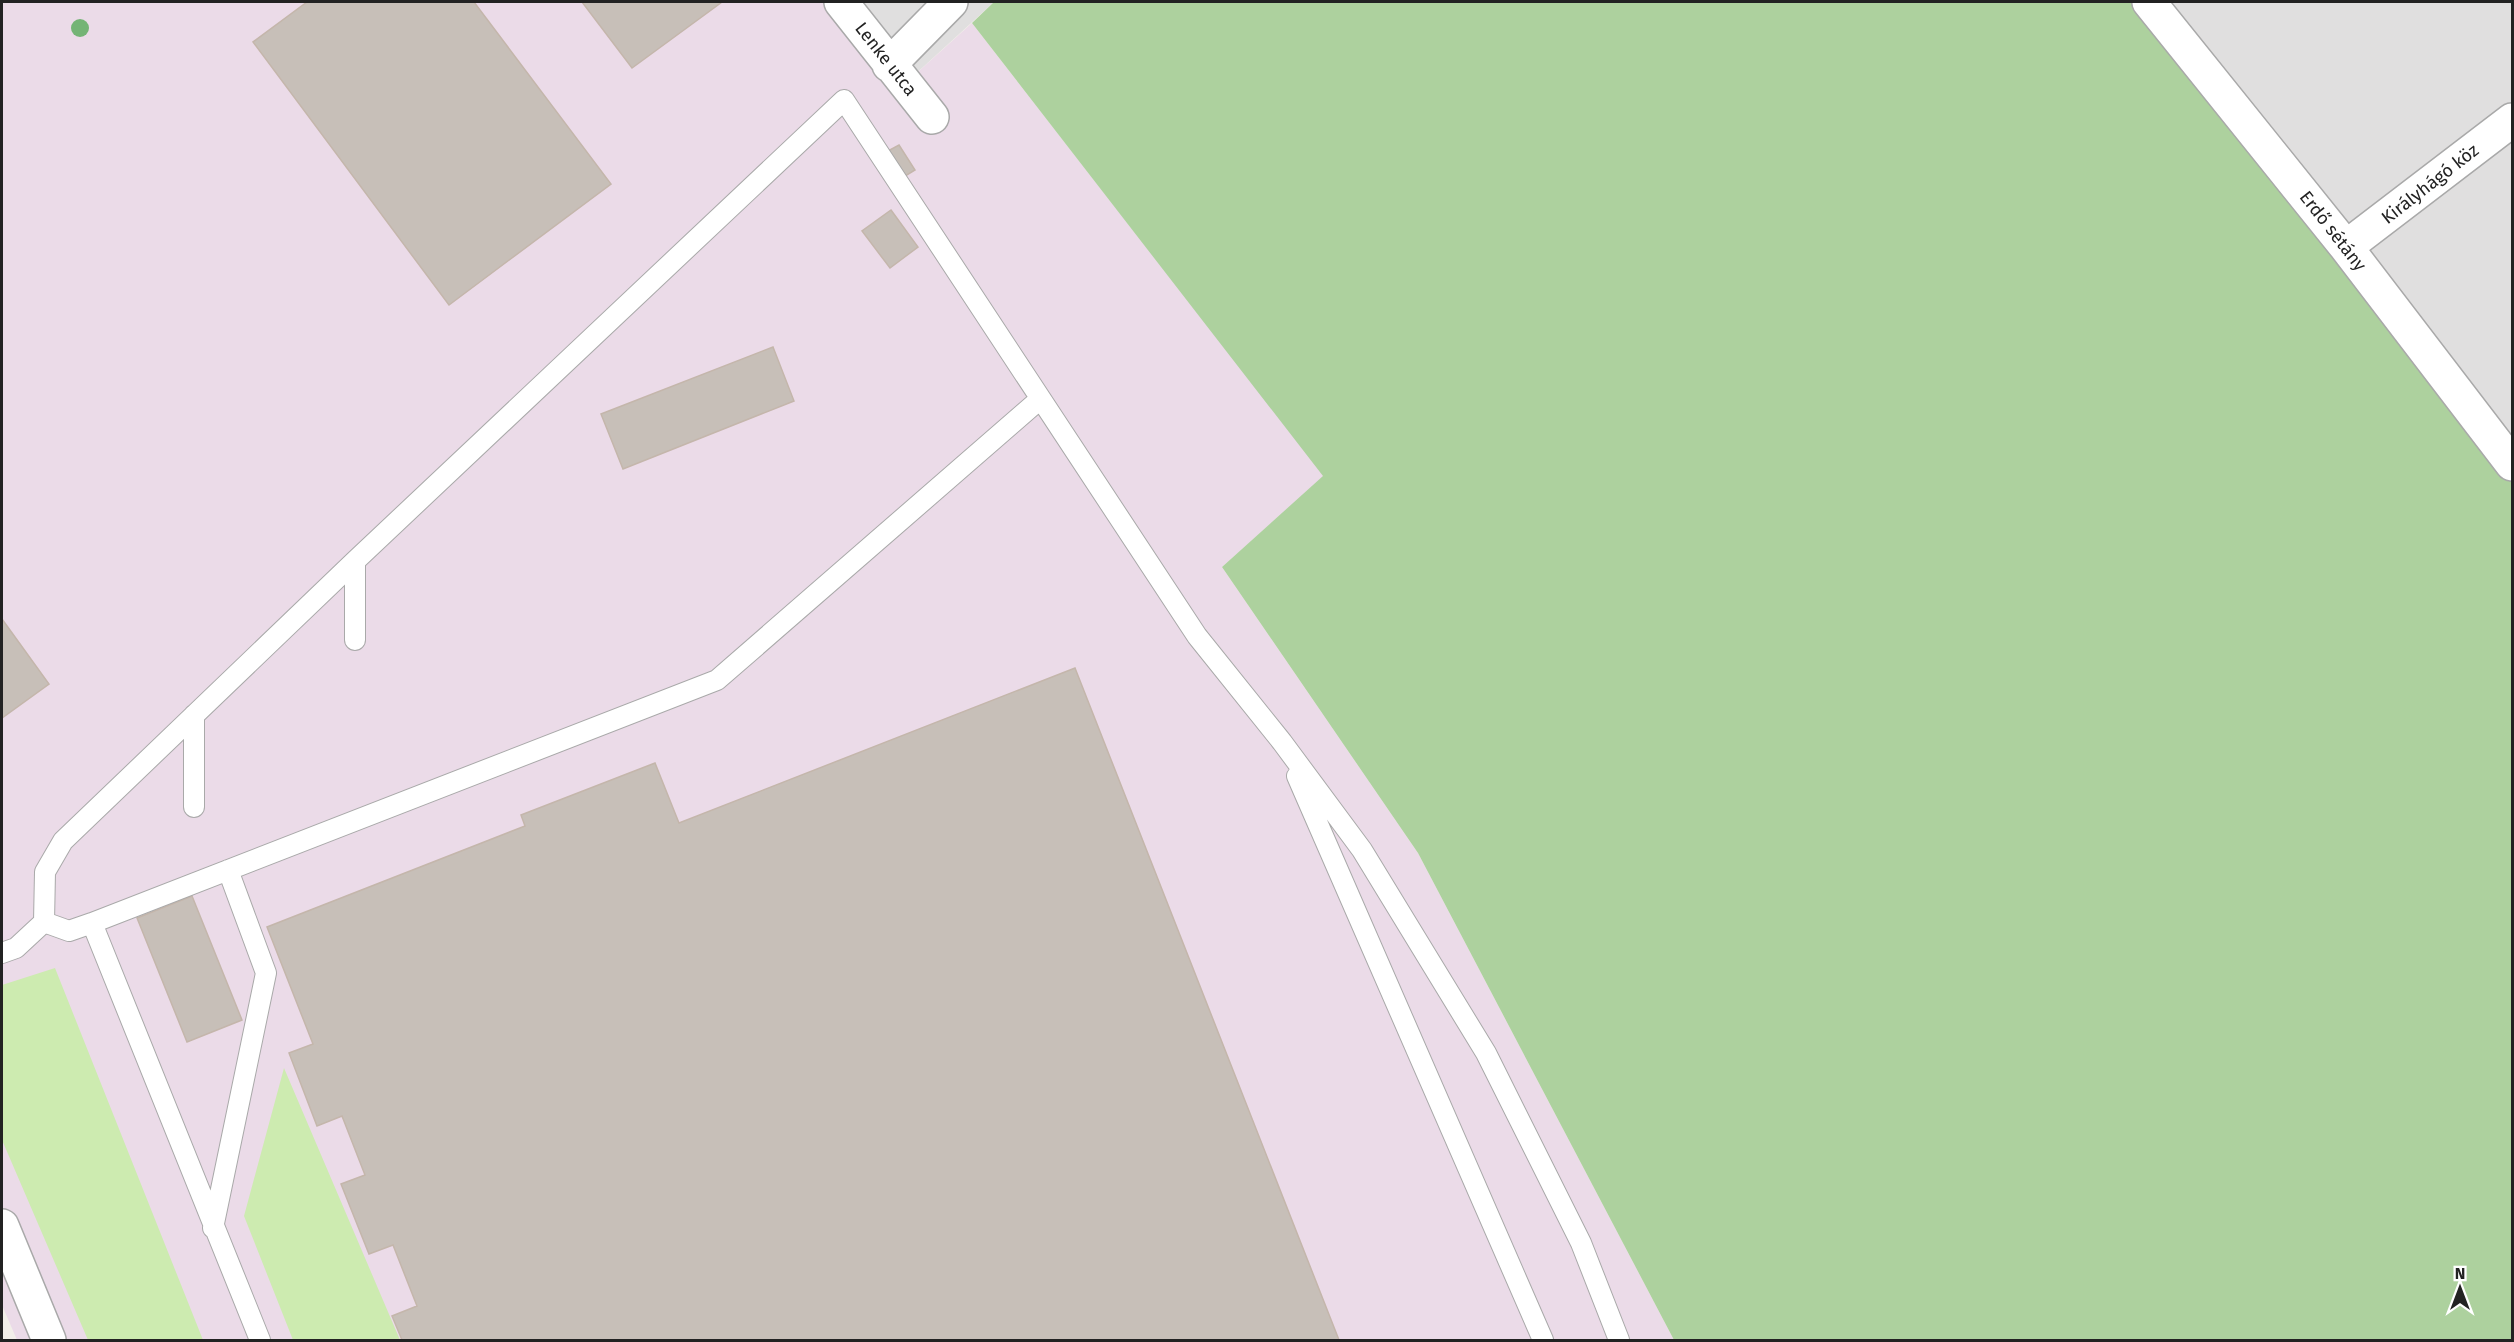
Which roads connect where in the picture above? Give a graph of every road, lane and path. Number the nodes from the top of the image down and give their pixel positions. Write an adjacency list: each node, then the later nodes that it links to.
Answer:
1 (841, 2): 4 (street, Lenke utca)
2 (951, 2): 4 (street)
3 (2149, 2): 7 (street, Erdő sétány)
4 (889, 65): 5 (street, Lenke utca)
5 (932, 117)
6 (2512, 120): 7 (street, Királyhágó köz)
7 (2346, 247): 9 (street, Erdő sétány)
8 (1040, 400): 10 (lane); 13 (lane); 15 (lane)
9 (2512, 464)
10 (355, 561): 11 (lane); 12 (lane)
11 (355, 640)
12 (194, 714): 14 (lane); 16 (lane)
13 (1282, 742): 23 (lane); 24 (lane)
14 (194, 807)
15 (228, 870): 17 (lane); 20 (lane)
16 (44, 922): 17 (lane); 18 (lane)
17 (92, 923): 20 (lane)
18 (2, 953)
19 (2, 1226): 21 (street)
20 (213, 1228): 22 (lane)
21 (49, 1341)
22 (260, 1341)
23 (1543, 1341)
24 (1619, 1341)

